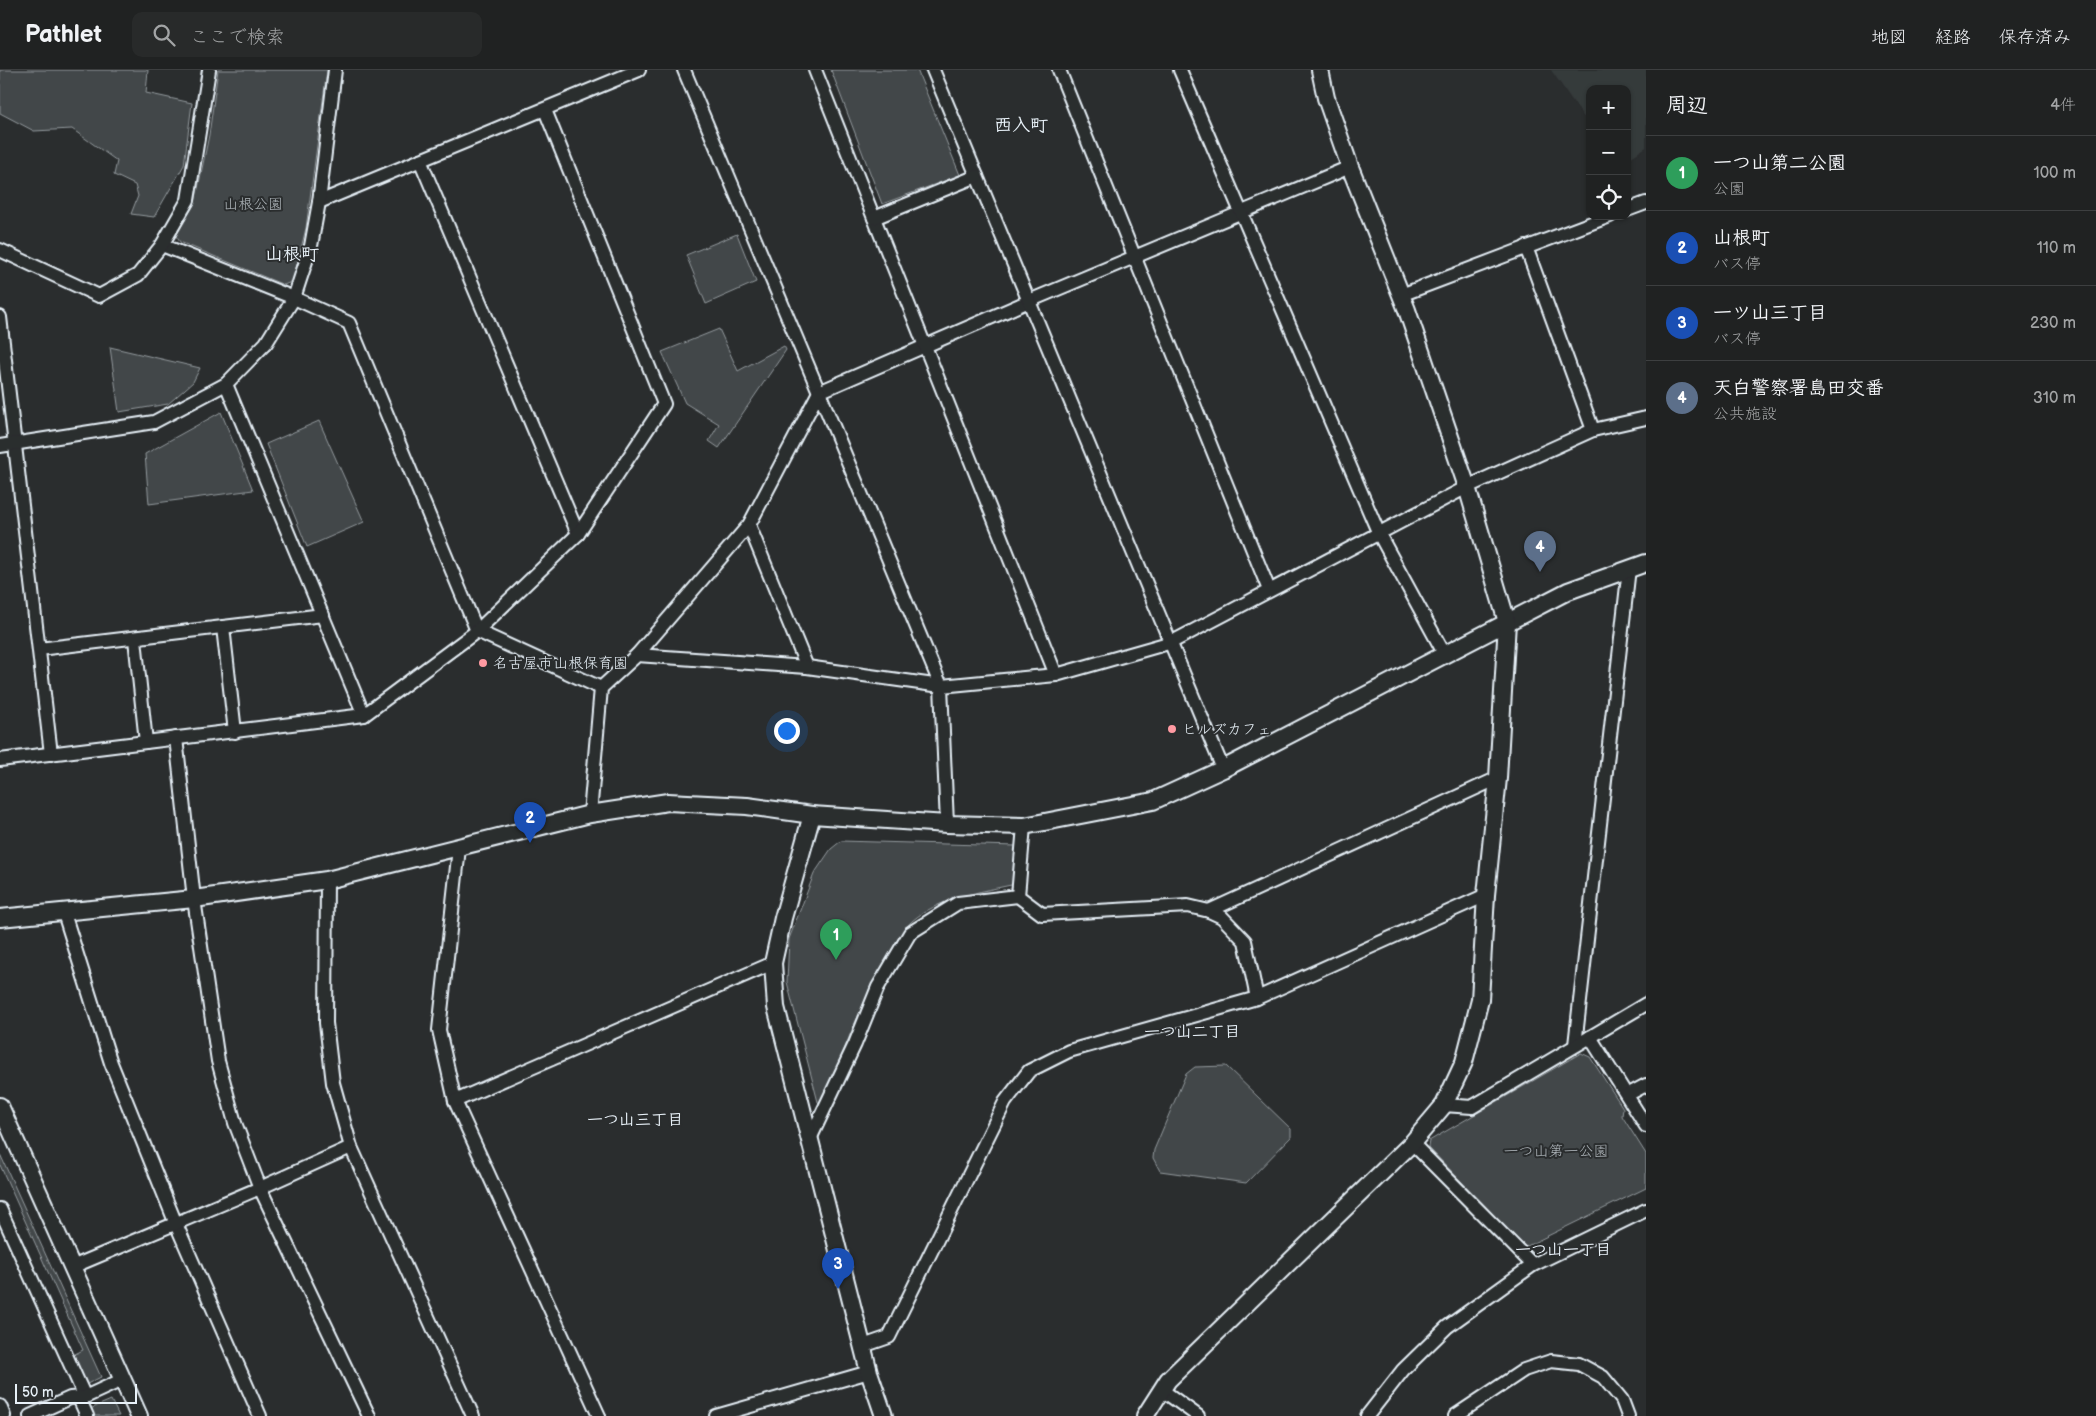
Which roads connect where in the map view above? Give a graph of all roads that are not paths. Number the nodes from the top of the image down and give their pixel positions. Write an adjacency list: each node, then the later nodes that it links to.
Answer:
1 (209, 70): 20 (street)
2 (639, 70): 10 (street)
3 (684, 70): 30 (street)
4 (815, 70): 18 (street)
5 (933, 70): 13 (street)
6 (1059, 70): 23 (street)
7 (1180, 70): 17 (street)
8 (1320, 70): 12 (street)
9 (337, 71): 14 (street)
10 (545, 110): 11 (street); 37 (street)
11 (420, 160): 14 (street); 37 (street)
12 (1350, 167): 17 (street); 24 (street)
13 (977, 176): 18 (street); 26 (street)
14 (319, 202): 25 (street)
15 (1646, 203): 16 (street)
16 (1631, 209)
17 (1240, 212): 23 (street); 38 (street)
18 (874, 218): 28 (street)
19 (1599, 220): 21 (street)
20 (162, 245): 22 (street); 25 (street)
21 (1526, 247): 24 (street); 32 (street)
22 (0, 250)
23 (1135, 256): 26 (street); 41 (street)
24 (1401, 295): 35 (street)
25 (294, 298): 29 (street); 45 (street)
26 (1029, 301): 28 (street); 47 (street)
27 (0, 317): 33 (street)
28 (924, 346): 30 (street); 52 (street)
29 (226, 384): 33 (street); 42 (street)
30 (819, 392): 36 (street); 53 (street)
31 (1646, 418): 32 (street)
32 (1593, 430): 35 (street)
33 (14, 444): 34 (street); 48 (street)
34 (0, 446)
35 (1467, 487): 38 (street); 43 (street)
36 (749, 525): 50 (street); 51 (street)
37 (578, 534): 45 (street)
38 (1379, 534): 41 (street); 49 (street)
39 (1646, 563): 40 (street)
40 (1629, 568): 43 (street); 79 (street)
41 (1270, 590): 47 (street)
42 (324, 615): 44 (street); 55 (street)
43 (1507, 622): 49 (street); 62 (street)
44 (222, 627): 46 (street); 56 (street)
45 (477, 631): 54 (street); 55 (street)
46 (135, 638): 48 (street); 58 (street)
47 (1172, 642): 52 (street); 61 (street)
48 (38, 648): 59 (street)
49 (1445, 655): 61 (street)
50 (637, 656): 51 (street); 54 (street)
51 (807, 667): 53 (street)
52 (1056, 675): 53 (street)
53 (941, 686): 65 (street)
54 (601, 688): 63 (street)
55 (364, 715): 56 (street)
56 (235, 732): 57 (street)
57 (176, 738): 58 (street); 71 (street)
58 (146, 742): 59 (street)
59 (51, 754): 60 (street)
60 (0, 760)
61 (1223, 768): 66 (street)
62 (1498, 778): 69 (street); 73 (street)
63 (590, 814): 64 (street); 67 (street)
64 (812, 815): 65 (street); 75 (street)
65 (948, 824): 66 (street)
66 (1024, 826): 70 (street)
67 (459, 848): 68 (street); 82 (street)
68 (327, 880): 71 (street); 88 (street)
69 (1486, 895): 76 (street); 83 (street)
70 (1018, 896): 73 (street); 86 (street)
71 (194, 899): 72 (street); 89 (street)
72 (63, 910): 74 (street); 92 (street)
73 (1209, 911): 76 (street)
74 (0, 918)
75 (773, 963): 82 (street); 86 (street)
76 (1257, 998): 95 (street)
77 (1646, 1004): 78 (street)
78 (1590, 1037): 79 (street); 81 (street)
79 (1575, 1044): 83 (street)
80 (1646, 1085): 81 (street)
81 (1627, 1095): 85 (street)
82 (455, 1101): 108 (street)
83 (1444, 1105): 87 (street)
84 (2, 1115): 94 (street)
85 (1646, 1126)
86 (810, 1139): 95 (street)
87 (1412, 1143): 93 (street); 98 (street)
88 (351, 1146): 89 (street); 107 (street)
89 (260, 1188): 92 (street); 106 (street)
90 (0, 1209): 99 (street)
91 (1646, 1210): 93 (street)
92 (176, 1224): 94 (street); 105 (street)
93 (1533, 1265): 113 (street)
94 (72, 1267): 97 (street)
95 (863, 1346): 96 (street)
96 (870, 1372): 109 (street); 110 (street)
97 (122, 1380): 99 (street); 104 (street)
98 (1162, 1390): 111 (street); 112 (street)
99 (82, 1397): 102 (street); 103 (street)
100 (0, 1406): 101 (street)
101 (4, 1416)
102 (30, 1416)
103 (88, 1416)
104 (139, 1416)
105 (260, 1416)
106 (368, 1416)
107 (472, 1416)
108 (599, 1416)
109 (716, 1416)
110 (884, 1416)
111 (1145, 1416)
112 (1198, 1416)
113 (1367, 1416)
114 (1455, 1416): 115 (street)
115 (1628, 1416)

